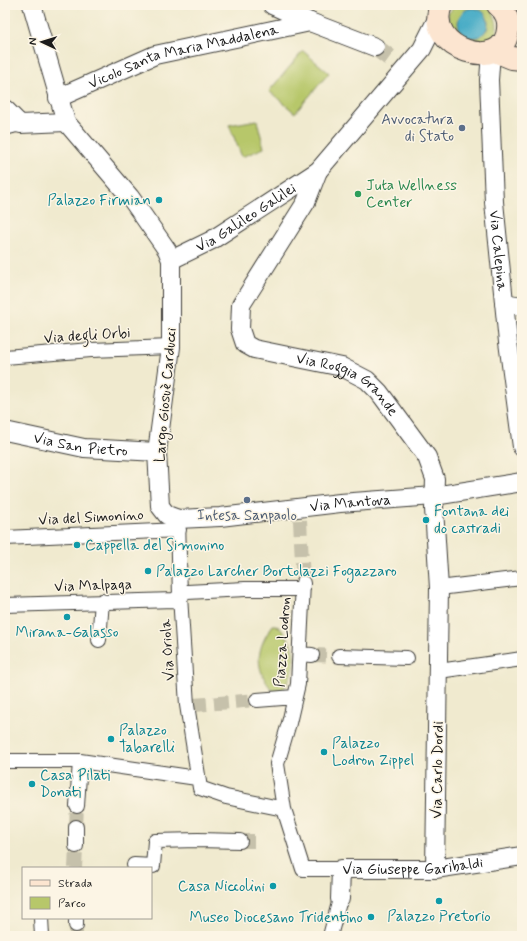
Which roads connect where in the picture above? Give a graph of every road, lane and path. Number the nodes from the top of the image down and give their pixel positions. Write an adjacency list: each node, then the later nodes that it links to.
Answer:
1 (32, 5): 9 (street)
2 (272, 5): 4 (street)
3 (437, 10): 7 (main road); 13 (street, Via Galileo Galilei)
4 (310, 22): 6 (street); 9 (street, Vicolo Santa Maria Maddalena)
5 (510, 22): 7 (main road)
6 (375, 47)
7 (493, 52): 8 (main road); 15 (street, Via Calepina)
8 (522, 59)
9 (58, 98): 11 (street)
10 (5, 109): 12 (street)
11 (66, 122): 12 (street); 14 (street)
12 (20, 125)
13 (318, 171): 14 (street, Via Galileo Galilei); 16 (street, Via Galileo Galilei)
14 (172, 260): 18 (street, Largo Giosuè Carducci)
15 (504, 303): 17 (street); 21 (street, Via Calepina)
16 (241, 305): 24 (street, Via Roggia Grande)
17 (522, 306)
18 (171, 347): 19 (street, Via degli Orbi); 22 (street, Largo Giosuè Carducci)
19 (5, 357)
20 (5, 431): 22 (street, Via San Pietro)
21 (522, 438)
22 (157, 452): 25 (street, Largo Giosuè Carducci)
23 (522, 482): 24 (street, Via Mantova)
24 (434, 496): 25 (street, Via Mantova); 28 (street, Via Carlo Dordi)
25 (178, 524): 26 (street, Via del Simonino); 29 (street, Via Oriola)
26 (5, 538)
27 (522, 578): 28 (street)
28 (439, 588): 36 (street, Via Carlo Dordi)
29 (180, 596): 30 (street, Via Malpaga); 37 (street, Piazza Lodron); 41 (street, Via Oriola)
30 (102, 601): 31 (street, Via Malpaga); 32 (street)
31 (5, 605)
32 (99, 640)
33 (339, 656): 34 (street)
34 (407, 658)
35 (522, 659): 36 (street)
36 (439, 671): 51 (street, Via Carlo Dordi)
37 (295, 697): 38 (street, Piazza Lodron); 43 (street, Piazza Lodron)
38 (258, 700)
39 (5, 761): 40 (street)
40 (80, 761): 41 (street); 42 (street)
41 (197, 778): 43 (street)
42 (77, 806)
43 (284, 810): 49 (street, Piazza Lodron)
44 (76, 827): 46 (street)
45 (240, 841): 48 (street)
46 (76, 846)
47 (522, 856): 51 (street, Via Giuseppe Garibaldi)
48 (134, 866)
49 (303, 869): 50 (street, Via Giuseppe Garibaldi)
50 (341, 869): 51 (street, Via Giuseppe Garibaldi); 52 (street)
51 (435, 870)
52 (340, 899): 55 (street)
53 (41, 919): 54 (street)
54 (42, 936)
55 (330, 936)

